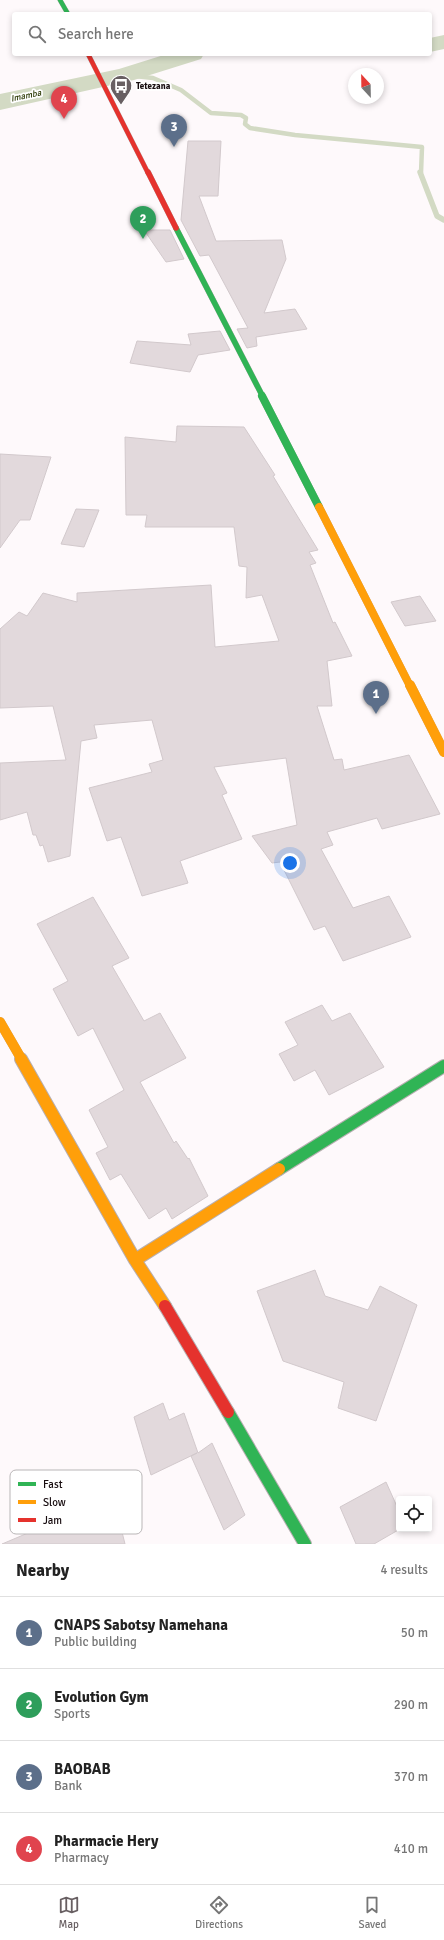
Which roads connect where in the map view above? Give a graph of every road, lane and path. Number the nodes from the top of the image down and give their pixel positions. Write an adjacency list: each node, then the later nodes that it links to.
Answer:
1 (60, 0): 2 (main road)
2 (67, 12)
3 (89, 56): 4 (main road)
4 (444, 752)
5 (0, 1022): 7 (main road)
6 (444, 1066): 7 (main road)
7 (135, 1260): 8 (main road)
8 (305, 1544)

